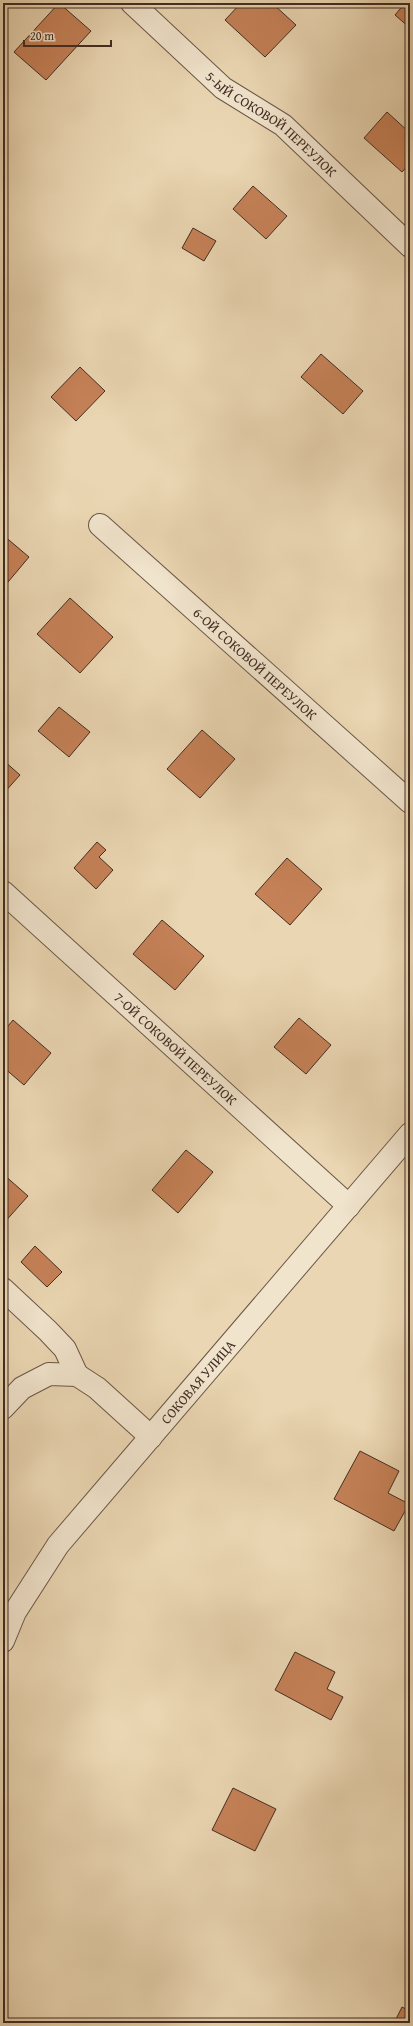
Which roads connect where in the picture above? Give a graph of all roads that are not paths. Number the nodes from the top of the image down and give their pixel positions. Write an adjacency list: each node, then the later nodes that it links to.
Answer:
1 (132, 3): 2 (street, 5-ЫЙ СОКОВОЙ ПЕРЕУЛОК)
2 (410, 246)
3 (100, 525): 4 (street, 6-ОЙ СОКОВОЙ ПЕРЕУЛОК)
4 (410, 802)
5 (3, 892): 7 (street, 7-ОЙ СОКОВОЙ ПЕРЕУЛОК)
6 (410, 1134): 7 (street, СОКОВАЯ УЛИЦА)
7 (349, 1206): 11 (street, СОКОВАЯ УЛИЦА)
8 (3, 1289): 9 (street)
9 (77, 1375): 10 (street); 11 (street)
10 (3, 1408)
11 (151, 1438): 12 (street, СОКОВАЯ УЛИЦА)
12 (3, 1641)

